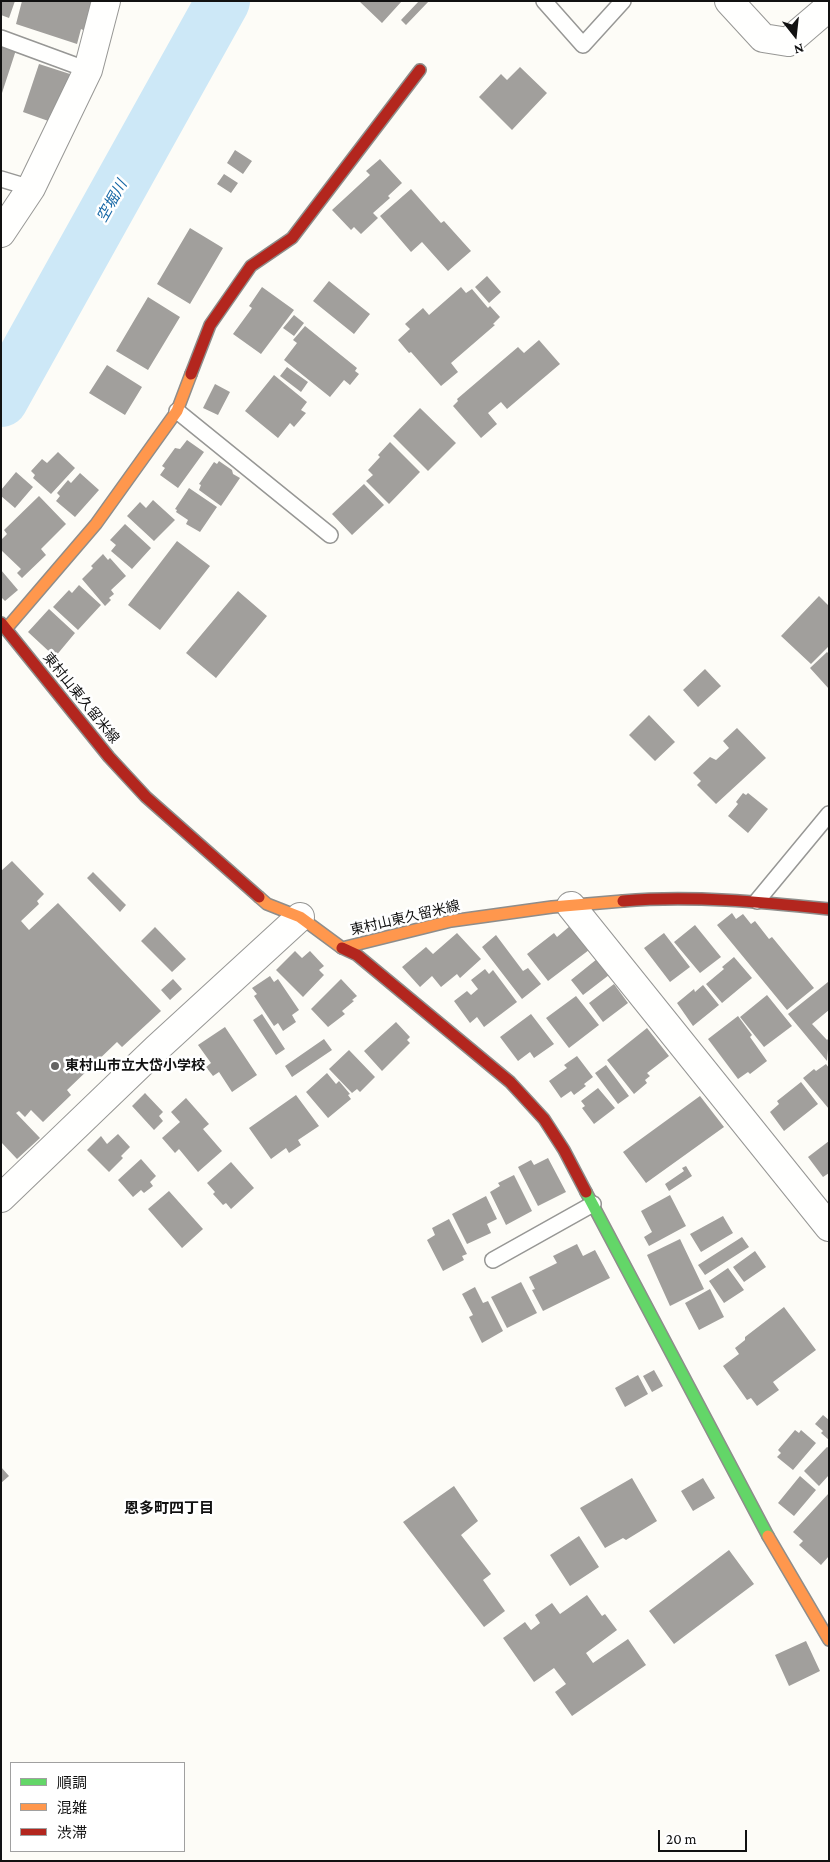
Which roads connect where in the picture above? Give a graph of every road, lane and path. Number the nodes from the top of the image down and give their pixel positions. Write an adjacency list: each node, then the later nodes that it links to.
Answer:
1 (106, 1): 7 (street)
2 (544, 1): 3 (lane)
3 (623, 1)
4 (729, 1): 5 (street)
5 (829, 6)
6 (1, 38): 7 (lane)
7 (88, 70): 10 (street)
8 (420, 70): 12 (street)
9 (1, 179): 10 (lane)
10 (31, 188): 11 (street)
11 (1, 233)
12 (177, 411): 13 (lane); 14 (street)
13 (330, 535)
14 (4, 626): 19 (street, 東村山東久留米線)
15 (829, 814): 16 (lane)
16 (757, 901): 17 (street, 東村山東久留米線); 18 (street, 東村山東久留米線)
17 (571, 906): 20 (street, 東村山東久留米線); 23 (street)
18 (829, 910)
19 (300, 917): 20 (street, 東村山東久留米線); 21 (street)
20 (342, 948): 22 (street)
21 (1, 1198)
22 (592, 1204): 24 (lane); 25 (street)
23 (829, 1227)
24 (493, 1260)
25 (829, 1640)

